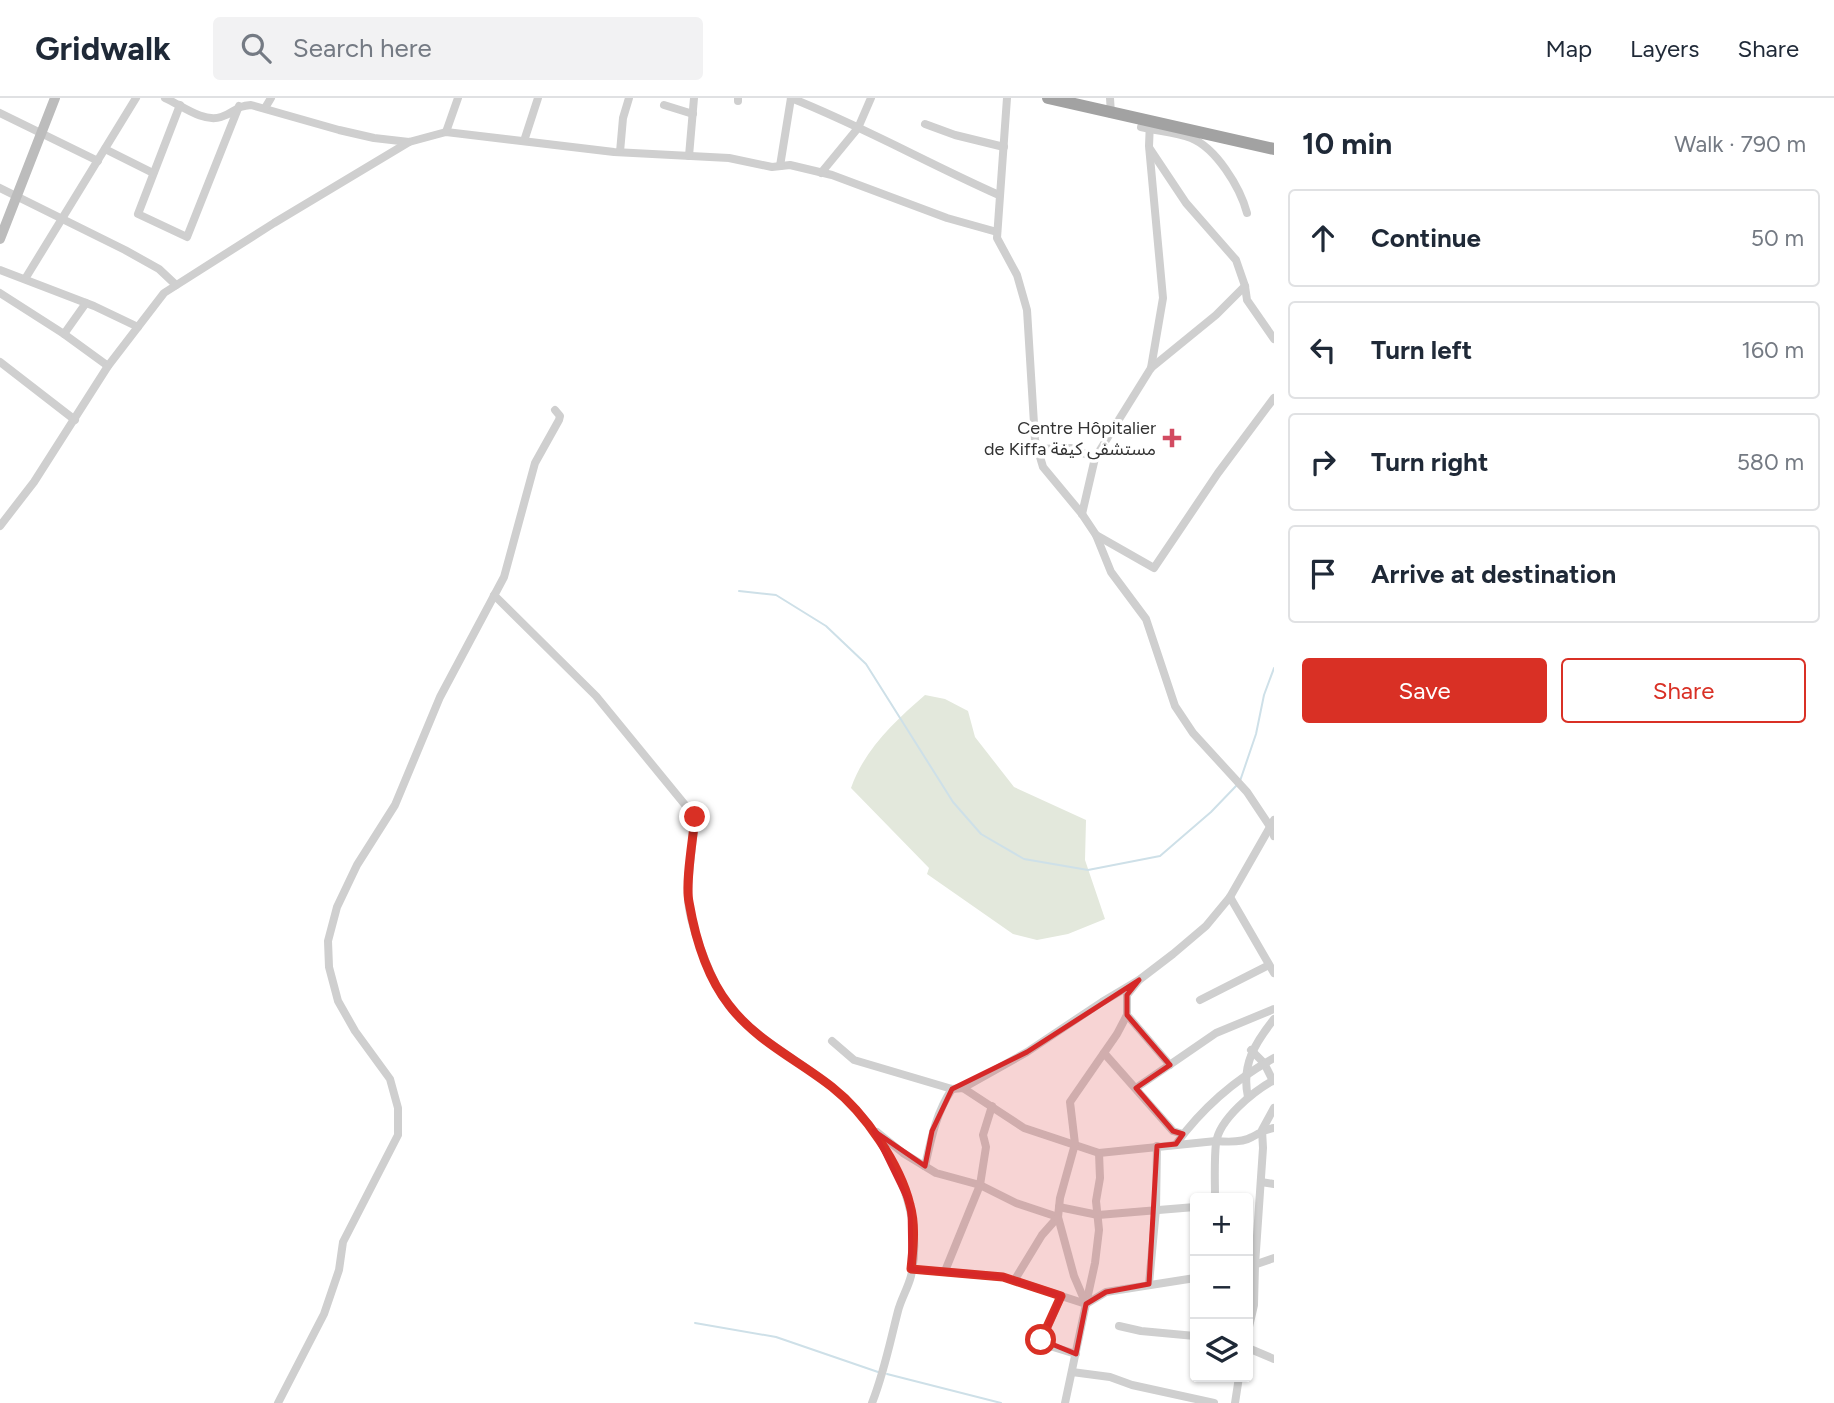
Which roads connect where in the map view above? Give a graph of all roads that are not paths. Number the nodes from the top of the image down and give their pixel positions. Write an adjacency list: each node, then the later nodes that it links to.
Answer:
1 (55, 98): 24 (main road)
2 (136, 98): 30 (street)
3 (165, 98): 14 (street)
4 (271, 98): 17 (street)
5 (458, 98): 25 (street)
6 (538, 98): 26 (street)
7 (629, 98): 32 (street)
8 (694, 98): 19 (street)
9 (791, 98): 23 (street); 35 (street)
10 (871, 98): 23 (street)
11 (1007, 98): 29 (street)
12 (1048, 98): 20 (highway)
13 (1110, 98): 20 (street)
14 (177, 102): 16 (street); 36 (street)
15 (664, 105): 19 (street)
16 (239, 106): 17 (street); 36 (street)
17 (265, 108): 27 (street)
18 (0, 113): 24 (street)
19 (692, 114): 33 (street)
20 (1111, 114): 22 (highway)
21 (925, 124): 29 (street)
22 (1147, 126): 28 (street); 31 (highway); 41 (street)
23 (858, 128): 37 (street); 39 (street)
24 (41, 132): 34 (street); 40 (main road)
25 (446, 132): 26 (street); 27 (street)
26 (524, 141): 32 (street)
27 (409, 142): 47 (street)
28 (1149, 146): 48 (street); 56 (street)
29 (1004, 147): 39 (street)
30 (105, 149): 34 (street); 36 (street)
31 (1274, 149)
32 (620, 152): 33 (street)
33 (688, 156): 35 (street)
34 (98, 162): 42 (street)
35 (780, 166): 37 (street)
36 (153, 173)
37 (821, 173): 43 (street)
38 (0, 188): 40 (street)
39 (999, 195): 43 (street)
40 (16, 196): 42 (street); 44 (main road)
41 (1247, 212)
42 (62, 219): 46 (street); 47 (street)
43 (997, 232): 60 (street)
44 (0, 239)
45 (0, 270): 46 (street)
46 (25, 279): 50 (street)
47 (176, 285): 51 (street)
48 (1245, 286): 53 (street); 56 (street)
49 (0, 293): 52 (street)
50 (86, 303): 51 (street); 52 (street)
51 (138, 327): 55 (street)
52 (64, 334): 55 (street)
53 (1274, 339)
54 (0, 362): 59 (street)
55 (108, 366): 59 (street)
56 (1151, 368): 61 (street)
57 (1274, 398): 64 (street)
58 (555, 410): 65 (street)
59 (75, 420): 63 (street)
60 (1036, 449): 61 (street); 62 (street)
61 (1095, 458): 62 (street)
62 (1082, 514): 64 (street)
63 (0, 526)
64 (1096, 535): 66 (street)
65 (494, 595): 90 (street); 124 (street)
66 (1273, 829): 67 (street)
67 (1230, 897): 68 (street); 69 (street)
68 (1272, 969): 70 (street)
69 (1139, 980): 72 (street); 82 (street)
70 (1200, 1000)
71 (1274, 1009): 79 (street)
72 (1127, 1015): 76 (street); 79 (street)
73 (1274, 1019): 75 (street)
74 (832, 1041): 84 (street)
75 (1251, 1050): 78 (street); 80 (street)
76 (1104, 1053): 83 (street); 93 (street)
77 (1274, 1058): 78 (street)
78 (1264, 1063): 80 (street); 81 (street)
79 (1170, 1065): 83 (street)
80 (1247, 1073): 85 (street); 91 (street)
81 (1274, 1081): 85 (street)
82 (963, 1088): 84 (street); 86 (street)
83 (1136, 1088): 91 (street)
84 (952, 1090): 97 (street)
85 (1248, 1097): 92 (street)
86 (992, 1106): 93 (street); 100 (street)
87 (1274, 1108): 89 (street)
88 (1274, 1128): 89 (street)
89 (1262, 1129): 92 (street); 98 (street)
90 (874, 1131): 97 (street); 110 (street)
91 (1183, 1134): 94 (street)
92 (1216, 1141): 94 (street); 101 (street)
93 (1075, 1144): 96 (street); 102 (street)
94 (1176, 1144): 95 (street)
95 (1157, 1146): 96 (street); 104 (street)
96 (1099, 1153): 105 (street)
97 (925, 1166): 100 (street)
98 (1261, 1182): 99 (street); 107 (street)
99 (1274, 1184)
100 (980, 1185): 106 (street); 111 (street)
101 (1214, 1193)
102 (1059, 1207): 105 (street); 106 (street)
103 (1190, 1207): 104 (street)
104 (1156, 1209): 105 (street); 114 (street)
105 (1098, 1215): 116 (street)
106 (1058, 1217): 113 (street); 116 (street)
107 (1252, 1256)
108 (1274, 1258): 109 (street)
109 (1253, 1265)
110 (911, 1269): 111 (street); 125 (street)
111 (945, 1271): 113 (street)
112 (1190, 1279): 114 (street)
113 (1014, 1281): 115 (street)
114 (1149, 1284): 116 (street)
115 (1061, 1296): 116 (street); 120 (street)
116 (1086, 1304): 120 (street)
117 (1119, 1326): 118 (street)
118 (1190, 1336)
119 (1253, 1351): 121 (street)
120 (1076, 1354): 122 (street)
121 (1274, 1359)
122 (1072, 1372): 126 (street); 127 (street)
123 (1239, 1382): 128 (street)
124 (278, 1403)
125 (872, 1403)
126 (1065, 1403)
127 (1214, 1403)
128 (1234, 1403)

